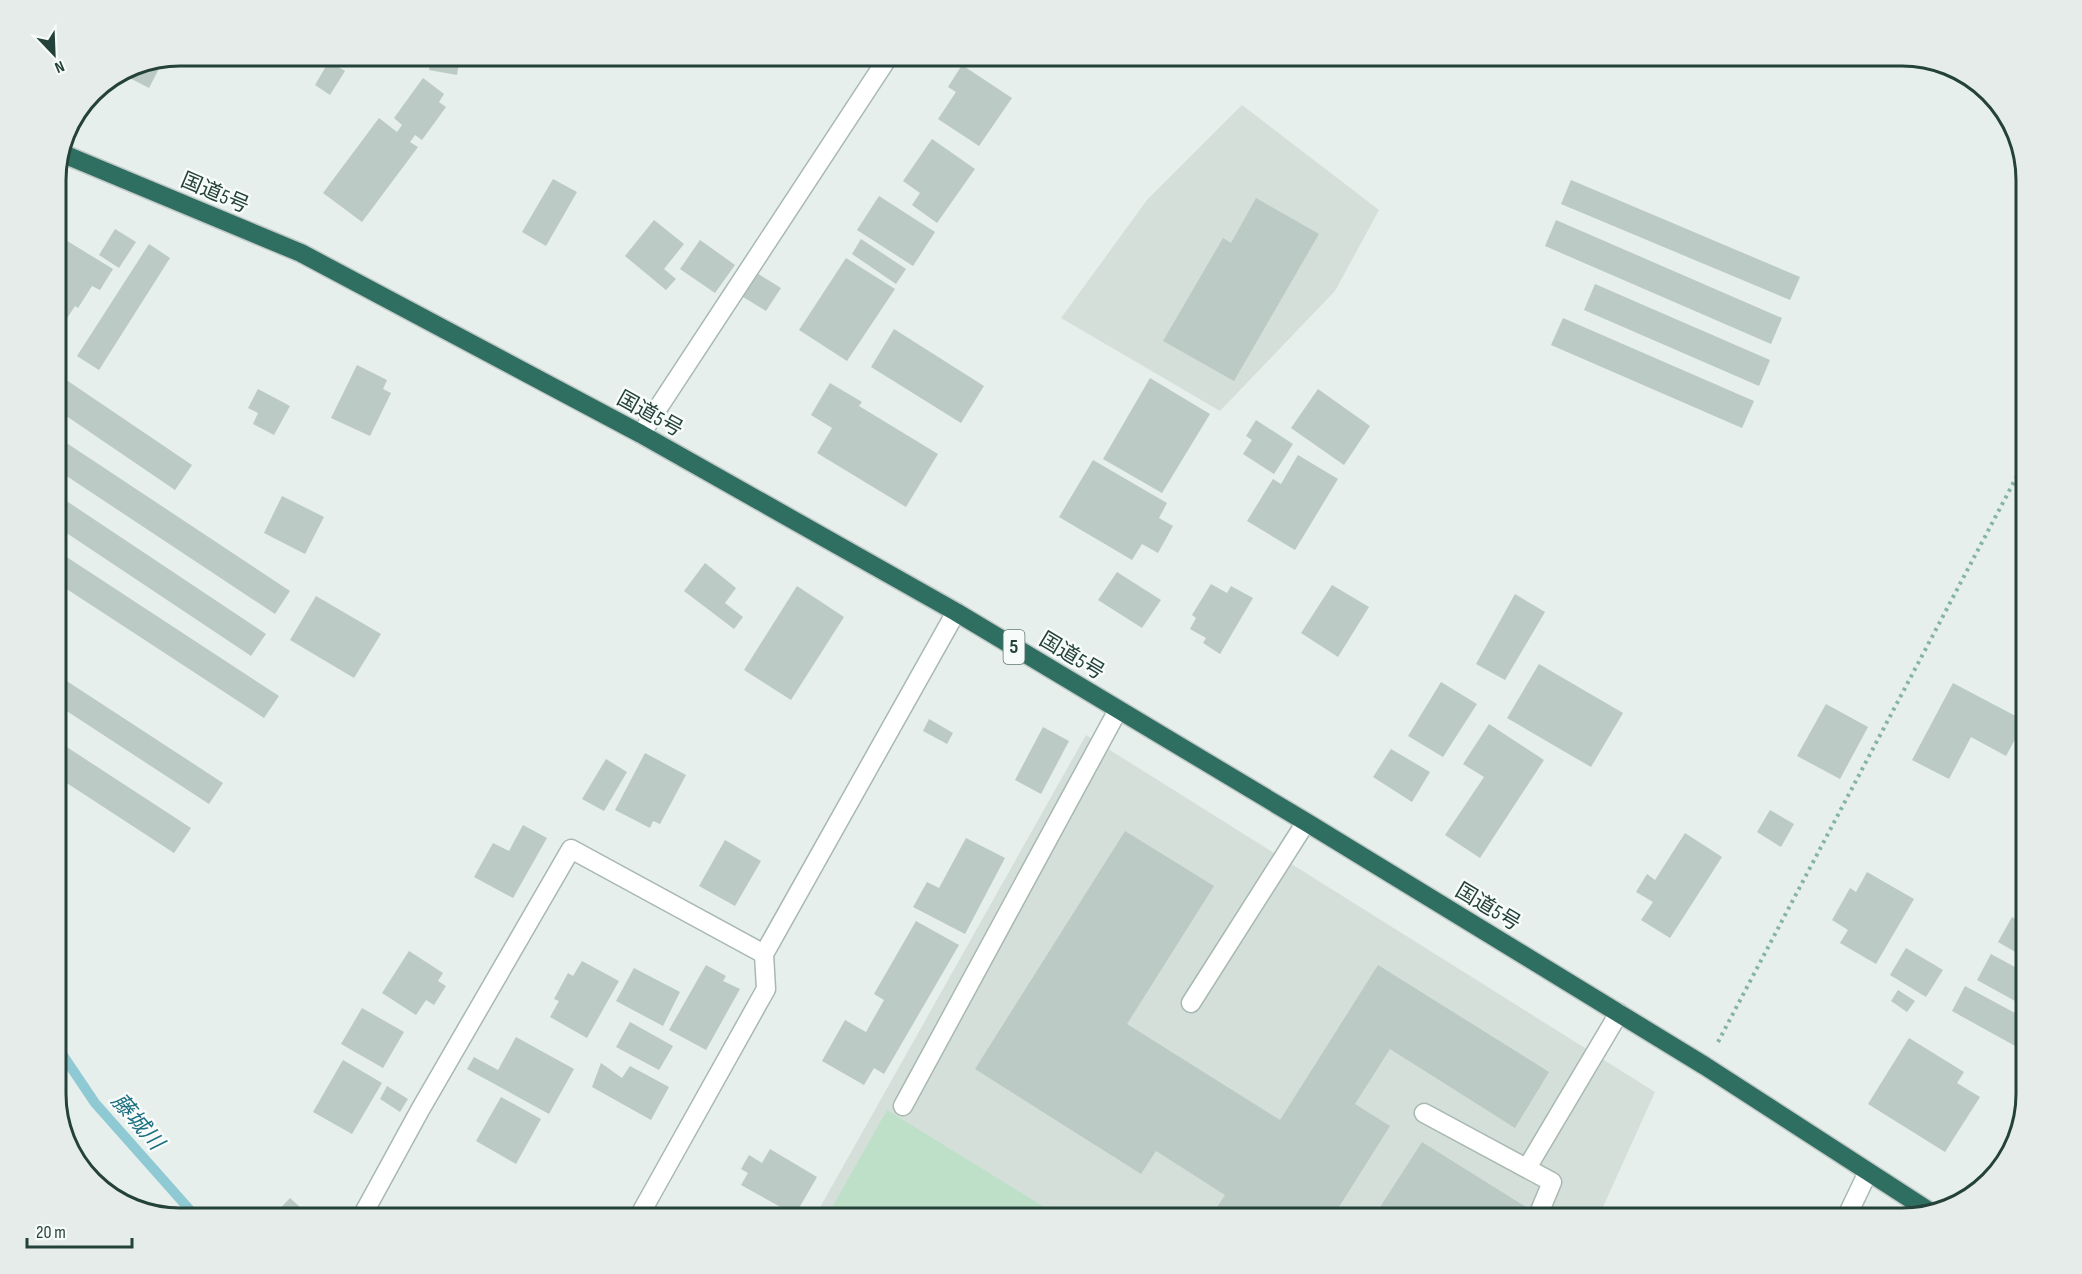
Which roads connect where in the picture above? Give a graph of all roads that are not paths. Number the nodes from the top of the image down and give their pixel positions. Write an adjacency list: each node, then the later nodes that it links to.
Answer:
1 (882, 66): 3 (street)
2 (69, 156): 3 (highway, 国道5号 / 5)
3 (641, 434): 4 (highway, 国道5号 / 5)
4 (957, 612): 5 (highway, 国道5号 / 5); 7 (street)
5 (1118, 710): 6 (highway, 国道5号 / 5); 10 (street)
6 (1306, 822): 8 (street); 9 (highway, 国道5号 / 5)
7 (764, 954): 15 (street); 16 (street)
8 (1191, 1004)
9 (1619, 1013): 12 (street); 13 (highway, 国道5号 / 5)
10 (903, 1106)
11 (1424, 1113): 12 (street)
12 (1527, 1168): 17 (street)
13 (1868, 1172): 14 (highway, 国道5号 / 5); 18 (street)
14 (1921, 1206)
15 (367, 1208)
16 (644, 1208)
17 (1542, 1208)
18 (1851, 1208)

